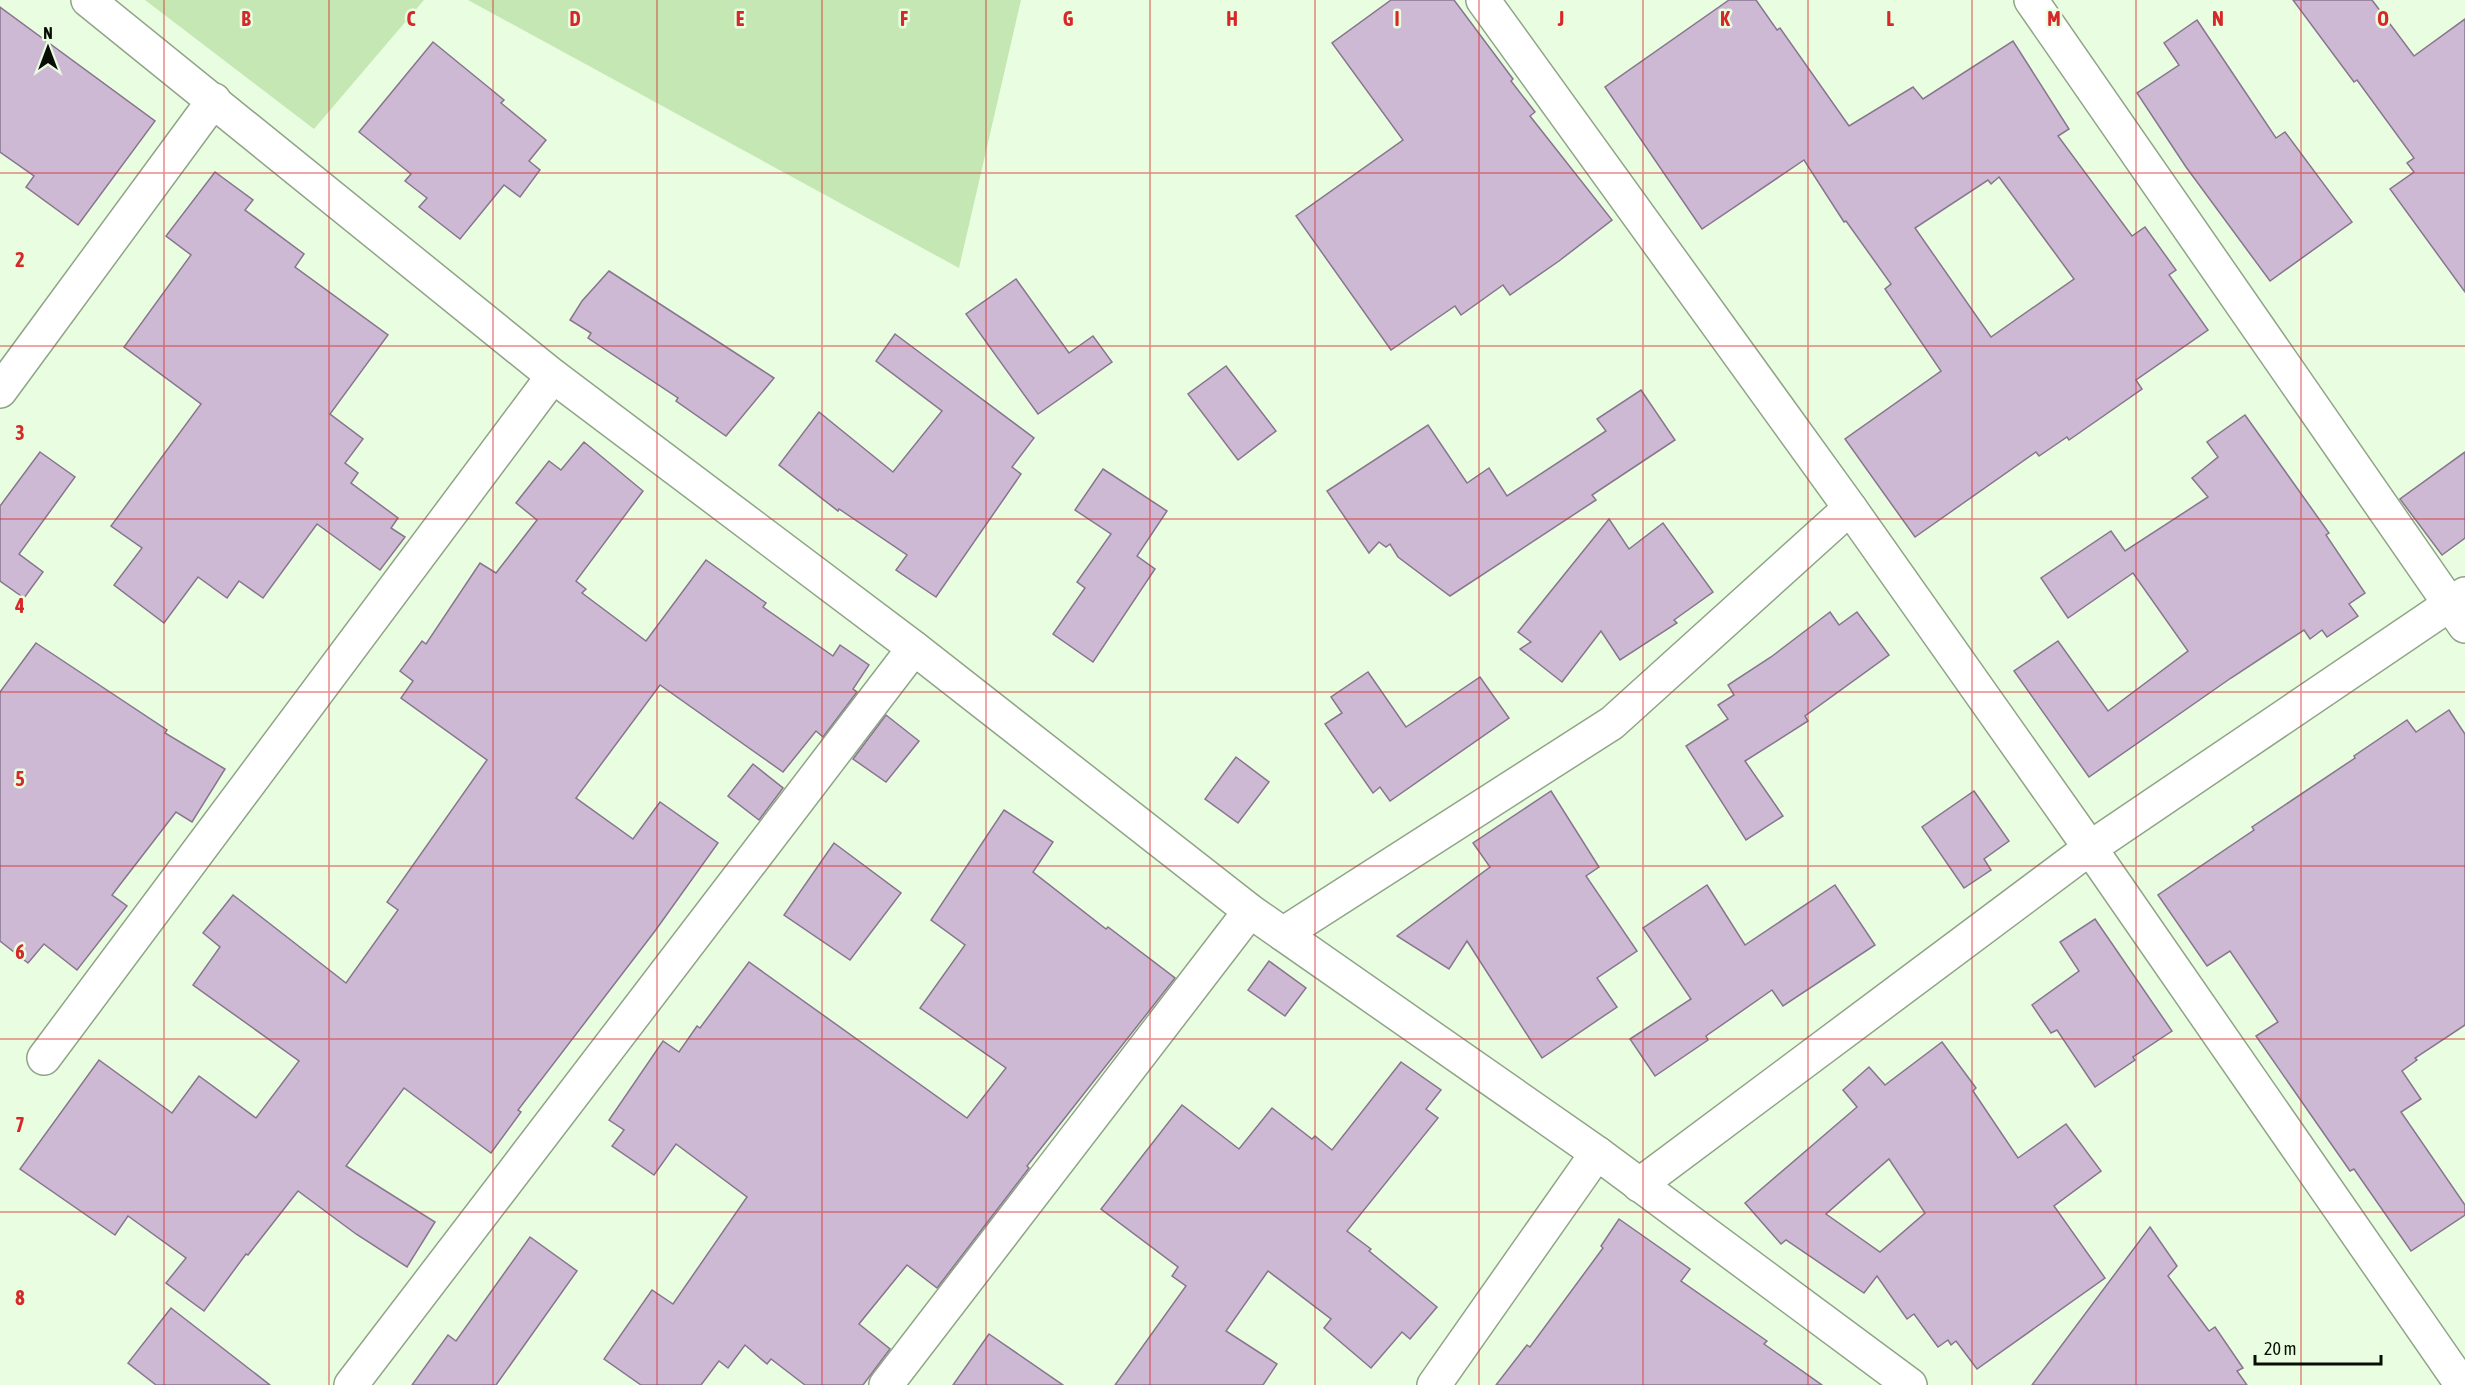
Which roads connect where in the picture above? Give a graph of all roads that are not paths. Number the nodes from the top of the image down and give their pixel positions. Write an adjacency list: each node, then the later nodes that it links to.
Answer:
1 (88, 0): 4 (street)
2 (1483, 0): 7 (street)
3 (2031, 0): 8 (street)
4 (214, 100): 5 (street); 6 (street)
5 (553, 376): 9 (street); 13 (street)
6 (0, 391)
7 (1850, 508): 10 (street); 12 (street)
8 (2460, 608): 10 (street)
9 (914, 648): 11 (street); 16 (street)
10 (2090, 848): 15 (street); 20 (street)
11 (1250, 911): 12 (street); 17 (street)
12 (1283, 934): 14 (street)
13 (44, 1058)
14 (1597, 1153): 15 (street); 18 (street)
15 (1639, 1185): 19 (street)
16 (351, 1385)
17 (886, 1385)
18 (1434, 1385)
19 (1910, 1385)
20 (2462, 1385)

